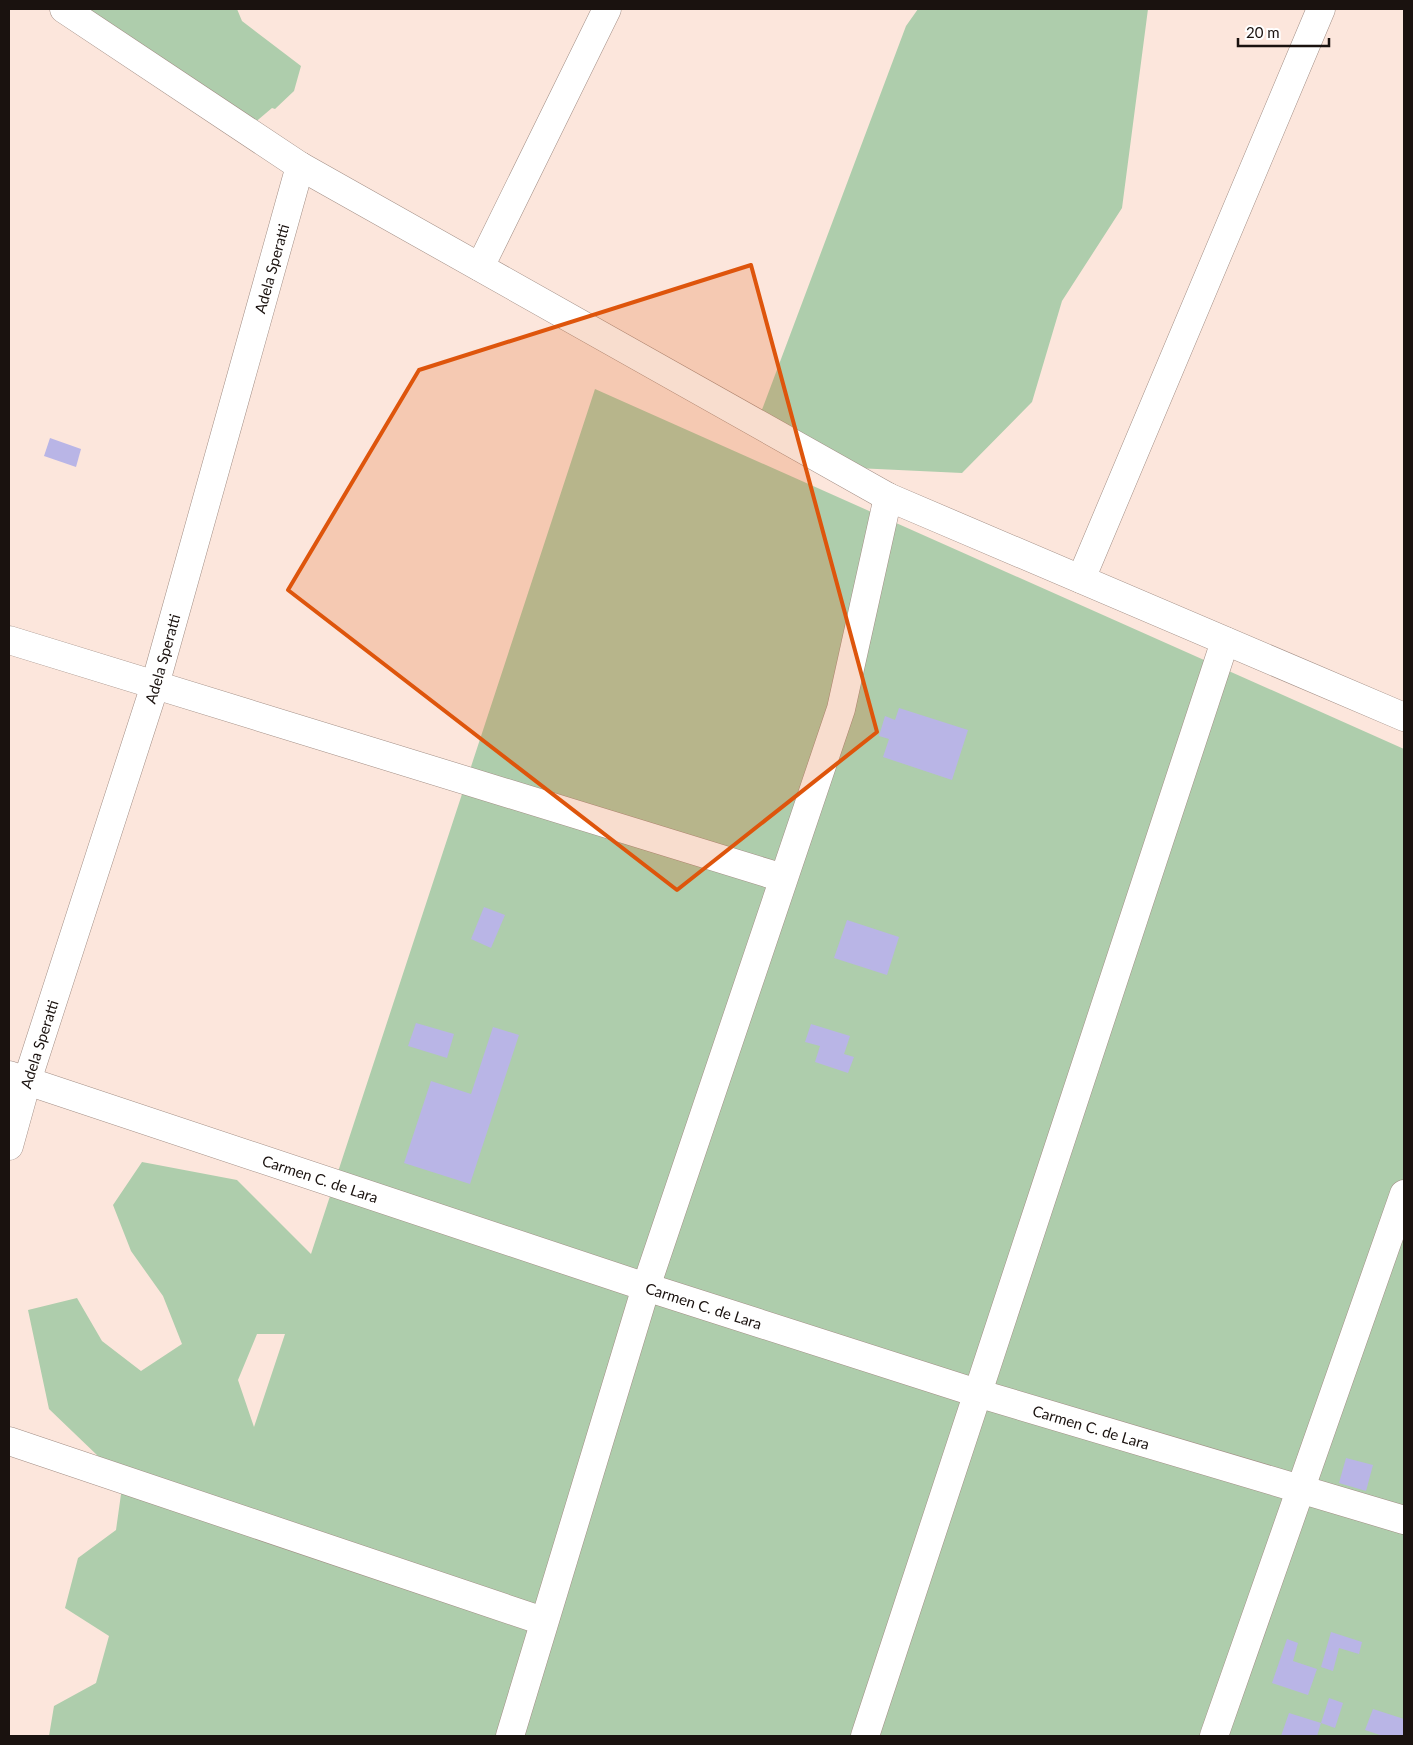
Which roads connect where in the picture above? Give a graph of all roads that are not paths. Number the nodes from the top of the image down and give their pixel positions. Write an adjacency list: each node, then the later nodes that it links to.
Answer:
1 (64, 9): 4 (lane)
2 (606, 9): 5 (lane)
3 (1321, 9): 7 (lane)
4 (300, 166): 5 (lane); 10 (lane, Adela Speratti)
5 (480, 267): 6 (lane)
6 (888, 497): 7 (lane); 12 (lane)
7 (1081, 579): 9 (lane)
8 (9, 640): 10 (lane)
9 (1225, 640): 11 (lane); 17 (lane)
10 (155, 685): 12 (lane); 13 (lane, Adela Speratti)
11 (1404, 717)
12 (783, 878): 16 (lane)
13 (18, 1078): 14 (lane, Adela Speratti); 16 (lane, Carmen C. de Lara)
14 (9, 1146)
15 (1404, 1194): 19 (lane)
16 (646, 1287): 17 (lane, Carmen C. de Lara); 21 (lane)
17 (977, 1393): 19 (lane, Carmen C. de Lara); 23 (lane)
18 (9, 1441): 21 (lane)
19 (1301, 1488): 20 (lane, Carmen C. de Lara); 24 (lane)
20 (1404, 1520)
21 (543, 1622): 22 (lane)
22 (510, 1736)
23 (865, 1736)
24 (1214, 1736)

